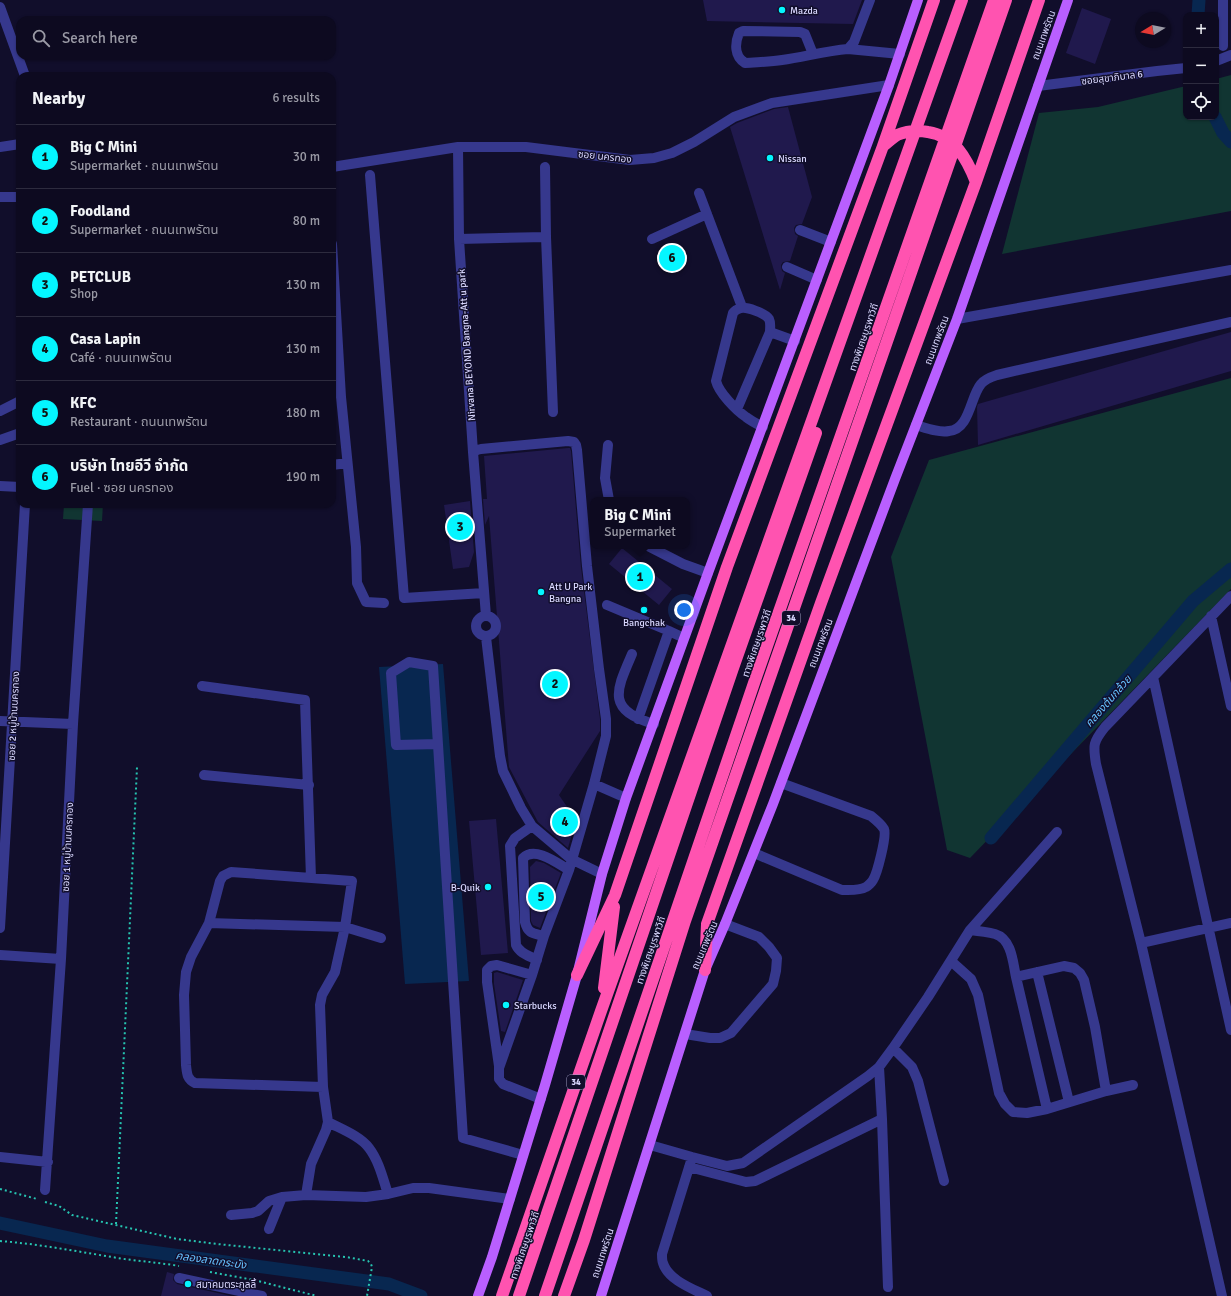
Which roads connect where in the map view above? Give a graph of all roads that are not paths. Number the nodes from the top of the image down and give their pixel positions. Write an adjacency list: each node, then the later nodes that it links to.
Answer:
1 (870, 0): 13 (street)
2 (918, 0): 16 (main road)
3 (934, 0): 25 (highway)
4 (962, 0): 122 (highway, 34)
5 (968, 0): 154 (highway, ทางพิเศษบูรพาวิถี)
6 (994, 0): 155 (highway, ทางพิเศษบูรพาวิถี)
7 (1006, 0): 101 (highway, 34)
8 (1039, 0): 31 (highway)
9 (1068, 0): 23 (main road, ถนนเทพรัตน)
10 (1223, 0): 12 (street)
11 (0, 7): 14 (street)
12 (1223, 46)
13 (848, 49): 15 (street); 16 (street)
14 (16, 51)
15 (813, 54): 15 (street)
16 (900, 54): 22 (main road)
17 (1231, 55): 19 (street)
18 (19, 60): 21 (street)
19 (1219, 60)
20 (1183, 68): 23 (street, ซอยสุขาภิบาล 6)
21 (24, 72)
22 (890, 85): 27 (street, ซอย นครทอง); 40 (main road)
23 (1038, 86): 46 (main road, ถนนเทพรัตน)
24 (16, 145): 26 (street)
25 (882, 146): 31 (highway); 100 (highway)
26 (0, 147)
27 (458, 147): 28 (street, ซอย นครทอง); 38 (street, Nirvana BEYOND Bangna-Att u park)
28 (336, 166)
29 (545, 167): 37 (street)
30 (370, 175): 69 (street)
31 (976, 182): 104 (highway)
32 (699, 193): 35 (street)
33 (0, 197): 34 (street)
34 (16, 197)
35 (707, 214): 39 (street); 44 (street)
36 (800, 230): 40 (street)
37 (546, 237): 38 (street); 53 (street)
38 (459, 239): 59 (street, Nirvana BEYOND Bangna-Att u park)
39 (652, 239)
40 (831, 242): 43 (main road)
41 (787, 267): 43 (street)
42 (1231, 270): 46 (street)
43 (817, 280): 49 (main road)
44 (742, 307): 48 (street); 51 (street)
45 (336, 312): 60 (street)
46 (957, 319): 54 (main road, ถนนเทพรัตน)
47 (1231, 322): 54 (street)
48 (770, 332): 49 (street); 51 (street)
49 (795, 341): 55 (main road)
50 (16, 403): 52 (street)
51 (737, 409): 55 (street)
52 (0, 411)
53 (553, 412)
54 (916, 425): 89 (main road, ถนนเทพรัตน)
55 (763, 427): 68 (main road)
56 (16, 434): 57 (street)
57 (0, 440)
58 (608, 445): 64 (street)
59 (473, 452): 69 (street, Nirvana BEYOND Bangna-Att u park); 90 (street)
60 (347, 463): 61 (street); 71 (street)
61 (336, 464)
62 (0, 486): 63 (street)
63 (16, 487)
64 (608, 497)
65 (25, 508): 84 (street, ซอย 2 หมู่บ้านนครทอง)
66 (88, 508): 85 (street, ซอย 1 หมู่บ้านนครทอง)
67 (654, 549): 68 (street)
68 (708, 573): 77 (main road)
69 (484, 593): 73 (street, Nirvana BEYOND Bangna-Att u park)
70 (1231, 596): 74 (street)
71 (384, 603)
72 (607, 605): 75 (street)
73 (486, 616): 76 (street); 76 (street)
74 (1211, 616): 79 (street); 81 (street)
75 (669, 631): 77 (street); 82 (street)
76 (486, 637): 93 (street)
77 (684, 638): 86 (main road)
78 (632, 654): 82 (street)
79 (1153, 677): 107 (street); 112 (street)
80 (202, 686): 91 (street)
81 (1231, 706)
82 (638, 720): 86 (street)
83 (0, 721): 84 (street)
84 (13, 721): 85 (street); 108 (street, ซอย 2 หมู่บ้านนครทอง)
85 (73, 724): 114 (street, ซอย 1 หมู่บ้านนครทอง)
86 (654, 724): 92 (main road)
87 (438, 744): 87 (street); 137 (street)
88 (204, 775): 91 (street)
89 (781, 783): 95 (main road, ถนนเทพรัตน); 95 (street)
90 (594, 784): 92 (street); 96 (street)
91 (309, 785): 99 (street)
92 (626, 798): 98 (main road)
93 (532, 826): 96 (street); 115 (street)
94 (1057, 832): 109 (street)
95 (754, 853): 105 (main road, ถนนเทพรัตน)
96 (571, 859): 97 (street); 98 (street)
97 (569, 870): 110 (street); 110 (street)
98 (602, 874): 119 (main road)
99 (312, 878): 102 (street); 106 (street)
100 (615, 895): 119 (highway); 122 (highway)
101 (685, 921): 104 (highway); 156 (highway, 34)
102 (209, 923): 106 (street); 129 (street)
103 (1231, 923): 107 (street)
104 (708, 924): 117 (highway)
105 (726, 924): 117 (main road, ถนนเทพรัตน); 124 (street)
106 (345, 927): 111 (street); 129 (street)
107 (1208, 927): 112 (street); 123 (street)
108 (0, 928)
109 (970, 930): 116 (street); 121 (street)
110 (544, 936): 115 (street)
111 (381, 938)
112 (1141, 943): 159 (street)
113 (0, 955): 114 (street)
114 (61, 959): 139 (street, ซอย 1 หมู่บ้านนครทอง)
115 (537, 960): 120 (street)
116 (951, 961): 125 (street); 133 (street)
117 (705, 970): 124 (main road, ถนนเทพรัตน)
118 (1037, 972): 121 (street); 130 (street); 132 (street)
119 (577, 975): 131 (main road)
120 (532, 976): 127 (street); 127 (street)
121 (1016, 977): 133 (street)
122 (601, 1011): 153 (highway, 34)
123 (1231, 1030)
124 (685, 1034): 136 (main road, ถนนเทพรัตน)
125 (893, 1048): 126 (street); 141 (street)
126 (878, 1067): 134 (street); 140 (street)
127 (499, 1068): 131 (street)
128 (1133, 1085): 130 (street)
129 (323, 1087): 135 (street)
130 (1106, 1091): 132 (street)
131 (541, 1099): 137 (main road)
132 (1069, 1102): 133 (street)
133 (1047, 1109)
134 (882, 1119): 140 (street); 150 (street)
135 (328, 1122): 143 (street); 144 (street)
136 (650, 1145): 140 (street); 157 (main road, ถนนเทพรัตน)
137 (524, 1154): 146 (main road)
138 (0, 1157): 139 (street)
139 (48, 1162): 142 (street, ซอย 1 หมู่บ้านนครทอง)
140 (690, 1162): 158 (street)
141 (944, 1181)
142 (45, 1190)
143 (388, 1194): 144 (street); 146 (street)
144 (306, 1195): 145 (street)
145 (282, 1197): 147 (street); 148 (street)
146 (510, 1199): 152 (main road)
147 (231, 1214)
148 (269, 1229)
149 (179, 1278): 151 (street)
150 (888, 1287)
151 (262, 1296)
152 (478, 1296)
153 (502, 1296)
154 (519, 1296)
155 (545, 1296)
156 (564, 1296)
157 (600, 1296)
158 (707, 1296)
159 (1222, 1296)

